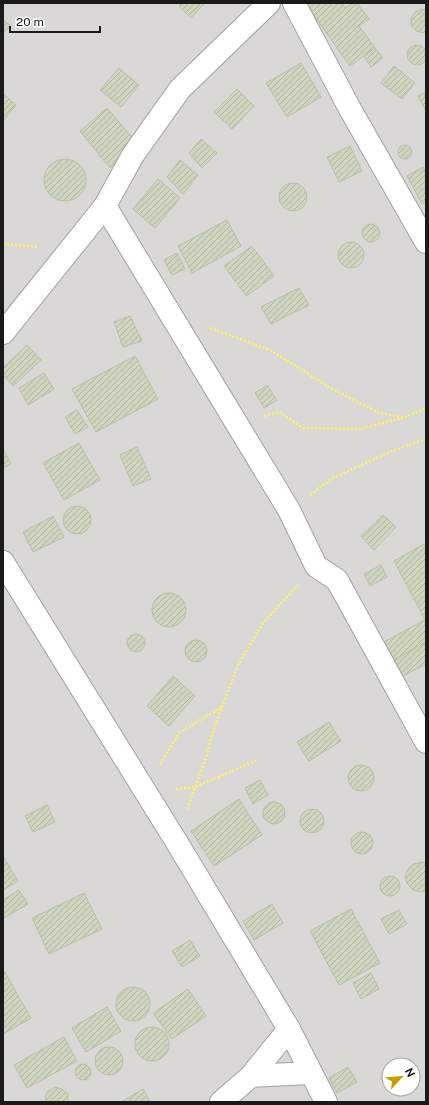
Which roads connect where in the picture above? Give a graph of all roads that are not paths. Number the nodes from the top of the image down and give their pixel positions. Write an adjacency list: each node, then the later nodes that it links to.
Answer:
1 (269, 3): 3 (street)
2 (294, 3): 4 (street)
3 (105, 206): 5 (street); 7 (street)
4 (426, 242)
5 (3, 333)
6 (3, 562): 8 (street)
7 (426, 742)
8 (289, 1029): 9 (street); 10 (street)
9 (311, 1073): 10 (street); 12 (street)
10 (252, 1076): 11 (street)
11 (221, 1102)
12 (326, 1102)

